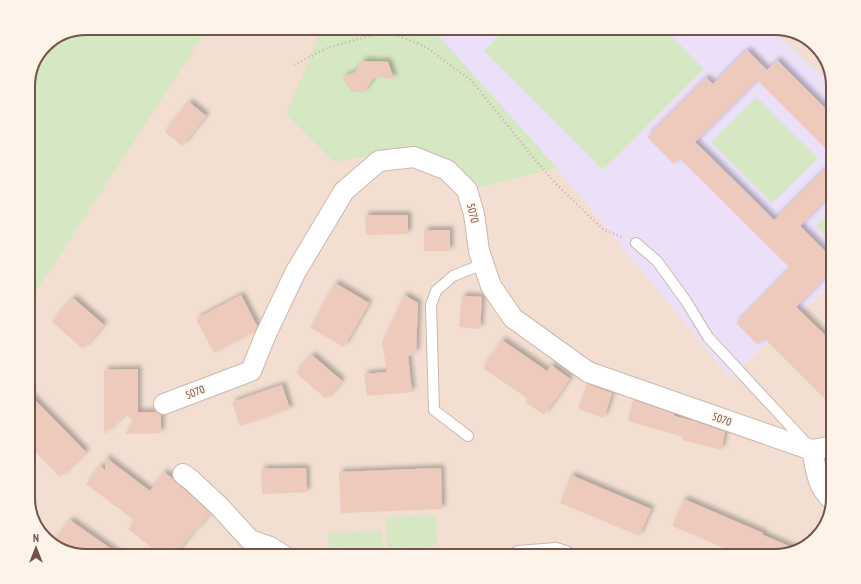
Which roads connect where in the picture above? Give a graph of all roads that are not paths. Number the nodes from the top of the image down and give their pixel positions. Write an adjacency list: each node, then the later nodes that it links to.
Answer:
1 (636, 243): 6 (lane)
2 (483, 264): 3 (street, 5070); 4 (lane); 6 (street, 5070)
3 (164, 404)
4 (468, 436)
5 (826, 447): 6 (street, 5070)
6 (812, 450): 8 (street)
7 (183, 474): 9 (street)
8 (826, 494)
9 (273, 549)

